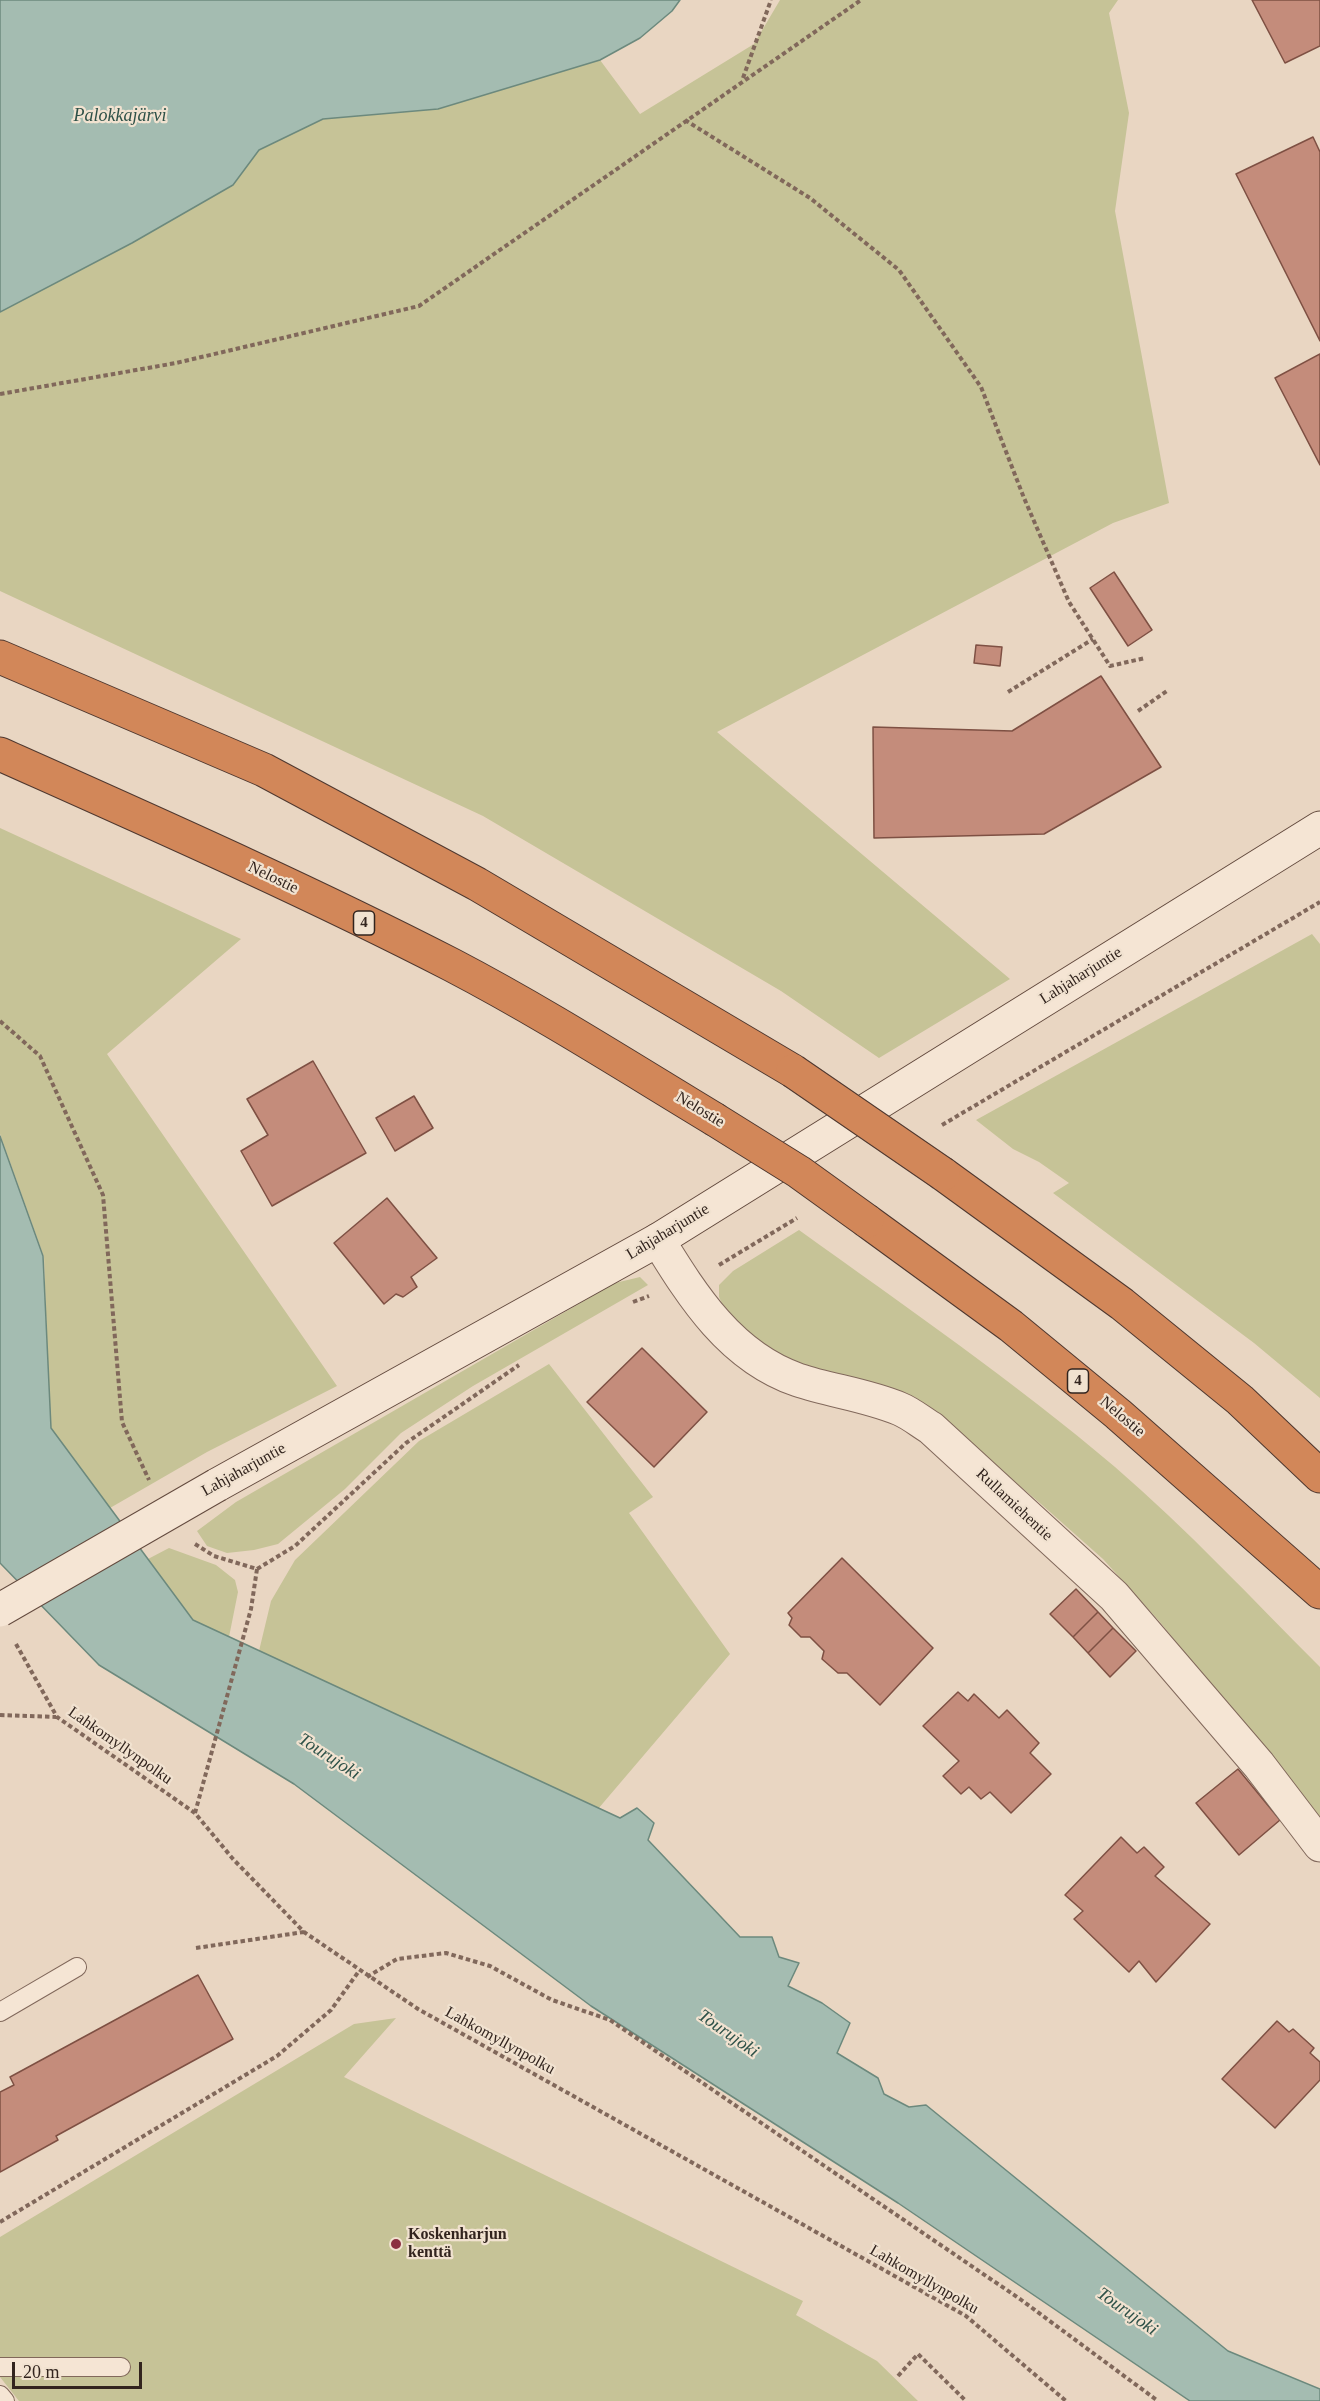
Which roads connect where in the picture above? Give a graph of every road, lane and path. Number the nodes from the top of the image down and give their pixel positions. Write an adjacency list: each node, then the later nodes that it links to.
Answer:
1 (771, 0): 3 (path)
2 (861, 0): 3 (path)
3 (743, 79): 4 (path)
4 (685, 120): 5 (path); 6 (path)
5 (0, 394)
6 (1093, 639): 8 (path); 10 (path)
7 (0, 657): 22 (highway, bridge)
8 (1145, 658)
9 (1167, 691): 11 (path)
10 (1008, 692)
11 (1138, 711)
12 (0, 754): 26 (highway, Nelostie / 4, bridge)
13 (1320, 828): 18 (street, Lahjaharjuntie)
14 (1320, 902): 16 (path)
15 (0, 1021): 23 (path)
16 (937, 1129)
17 (806, 1212): 19 (path)
18 (658, 1240): 19 (street, Rullamiehentie); 27 (street, Lahjaharjuntie, bridge)
19 (683, 1281): 20 (path); 31 (street, Rullamiehentie)
20 (629, 1304)
21 (527, 1361): 25 (path)
22 (1320, 1476)
23 (152, 1486)
24 (189, 1540): 25 (path)
25 (257, 1569): 30 (path)
26 (1320, 1592)
27 (6, 1622): 29 (path, Lahkomyllynpolku)
28 (0, 1715): 29 (path)
29 (57, 1717): 30 (path, Lahkomyllynpolku)
30 (195, 1814): 32 (path, Lahkomyllynpolku)
31 (1320, 1845)
32 (304, 1932): 33 (path); 35 (path, Lahkomyllynpolku)
33 (196, 1948)
34 (77, 1967): 37 (lane)
35 (359, 1971): 36 (path, Lahkomyllynpolku); 38 (path)
36 (367, 1977): 45 (path, Lahkomyllynpolku); 46 (path)
37 (0, 2012)
38 (0, 2222)
39 (0, 2367): 40 (lane)
40 (121, 2367)
41 (898, 2376): 44 (path)
42 (0, 2395): 43 (lane)
43 (5, 2401)
44 (966, 2401)
45 (1066, 2401)
46 (1158, 2401)

